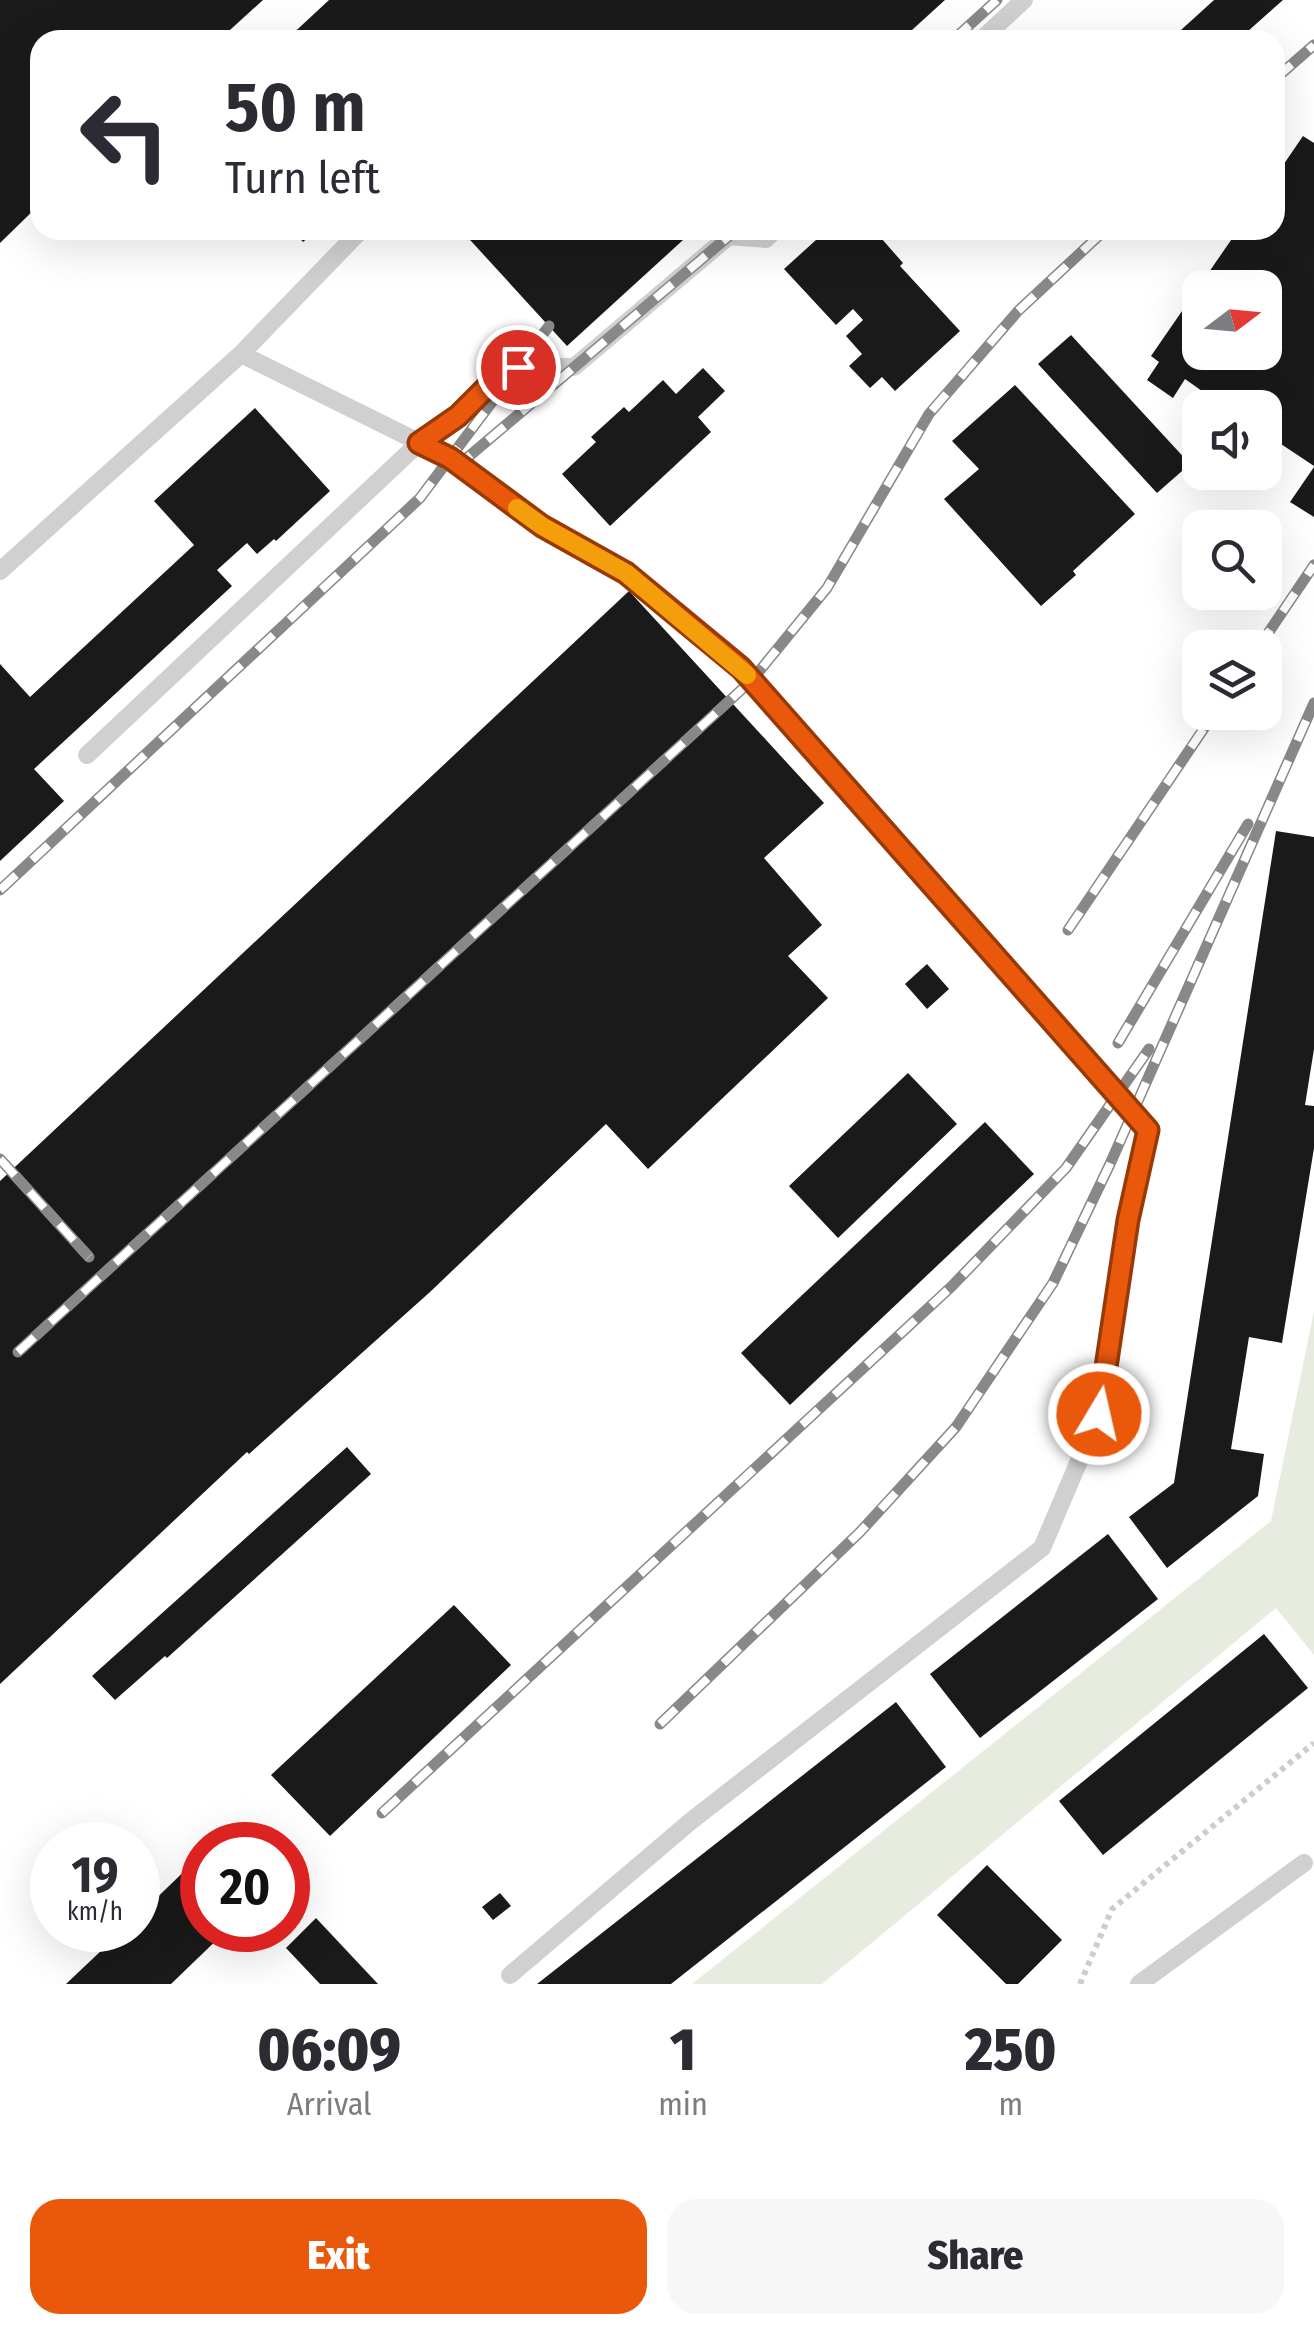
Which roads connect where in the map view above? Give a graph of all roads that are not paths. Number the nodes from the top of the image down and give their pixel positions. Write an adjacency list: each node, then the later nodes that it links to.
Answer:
1 (1024, 0): 2 (lane)
2 (992, 30)
3 (351, 240): 5 (lane)
4 (725, 240): 6 (lane)
5 (241, 354): 6 (lane); 7 (lane)
6 (419, 443): 8 (lane); 10 (lane)
7 (0, 571)
8 (87, 755)
9 (1304, 1863): 11 (lane)
10 (510, 1975)
11 (1139, 1984)

